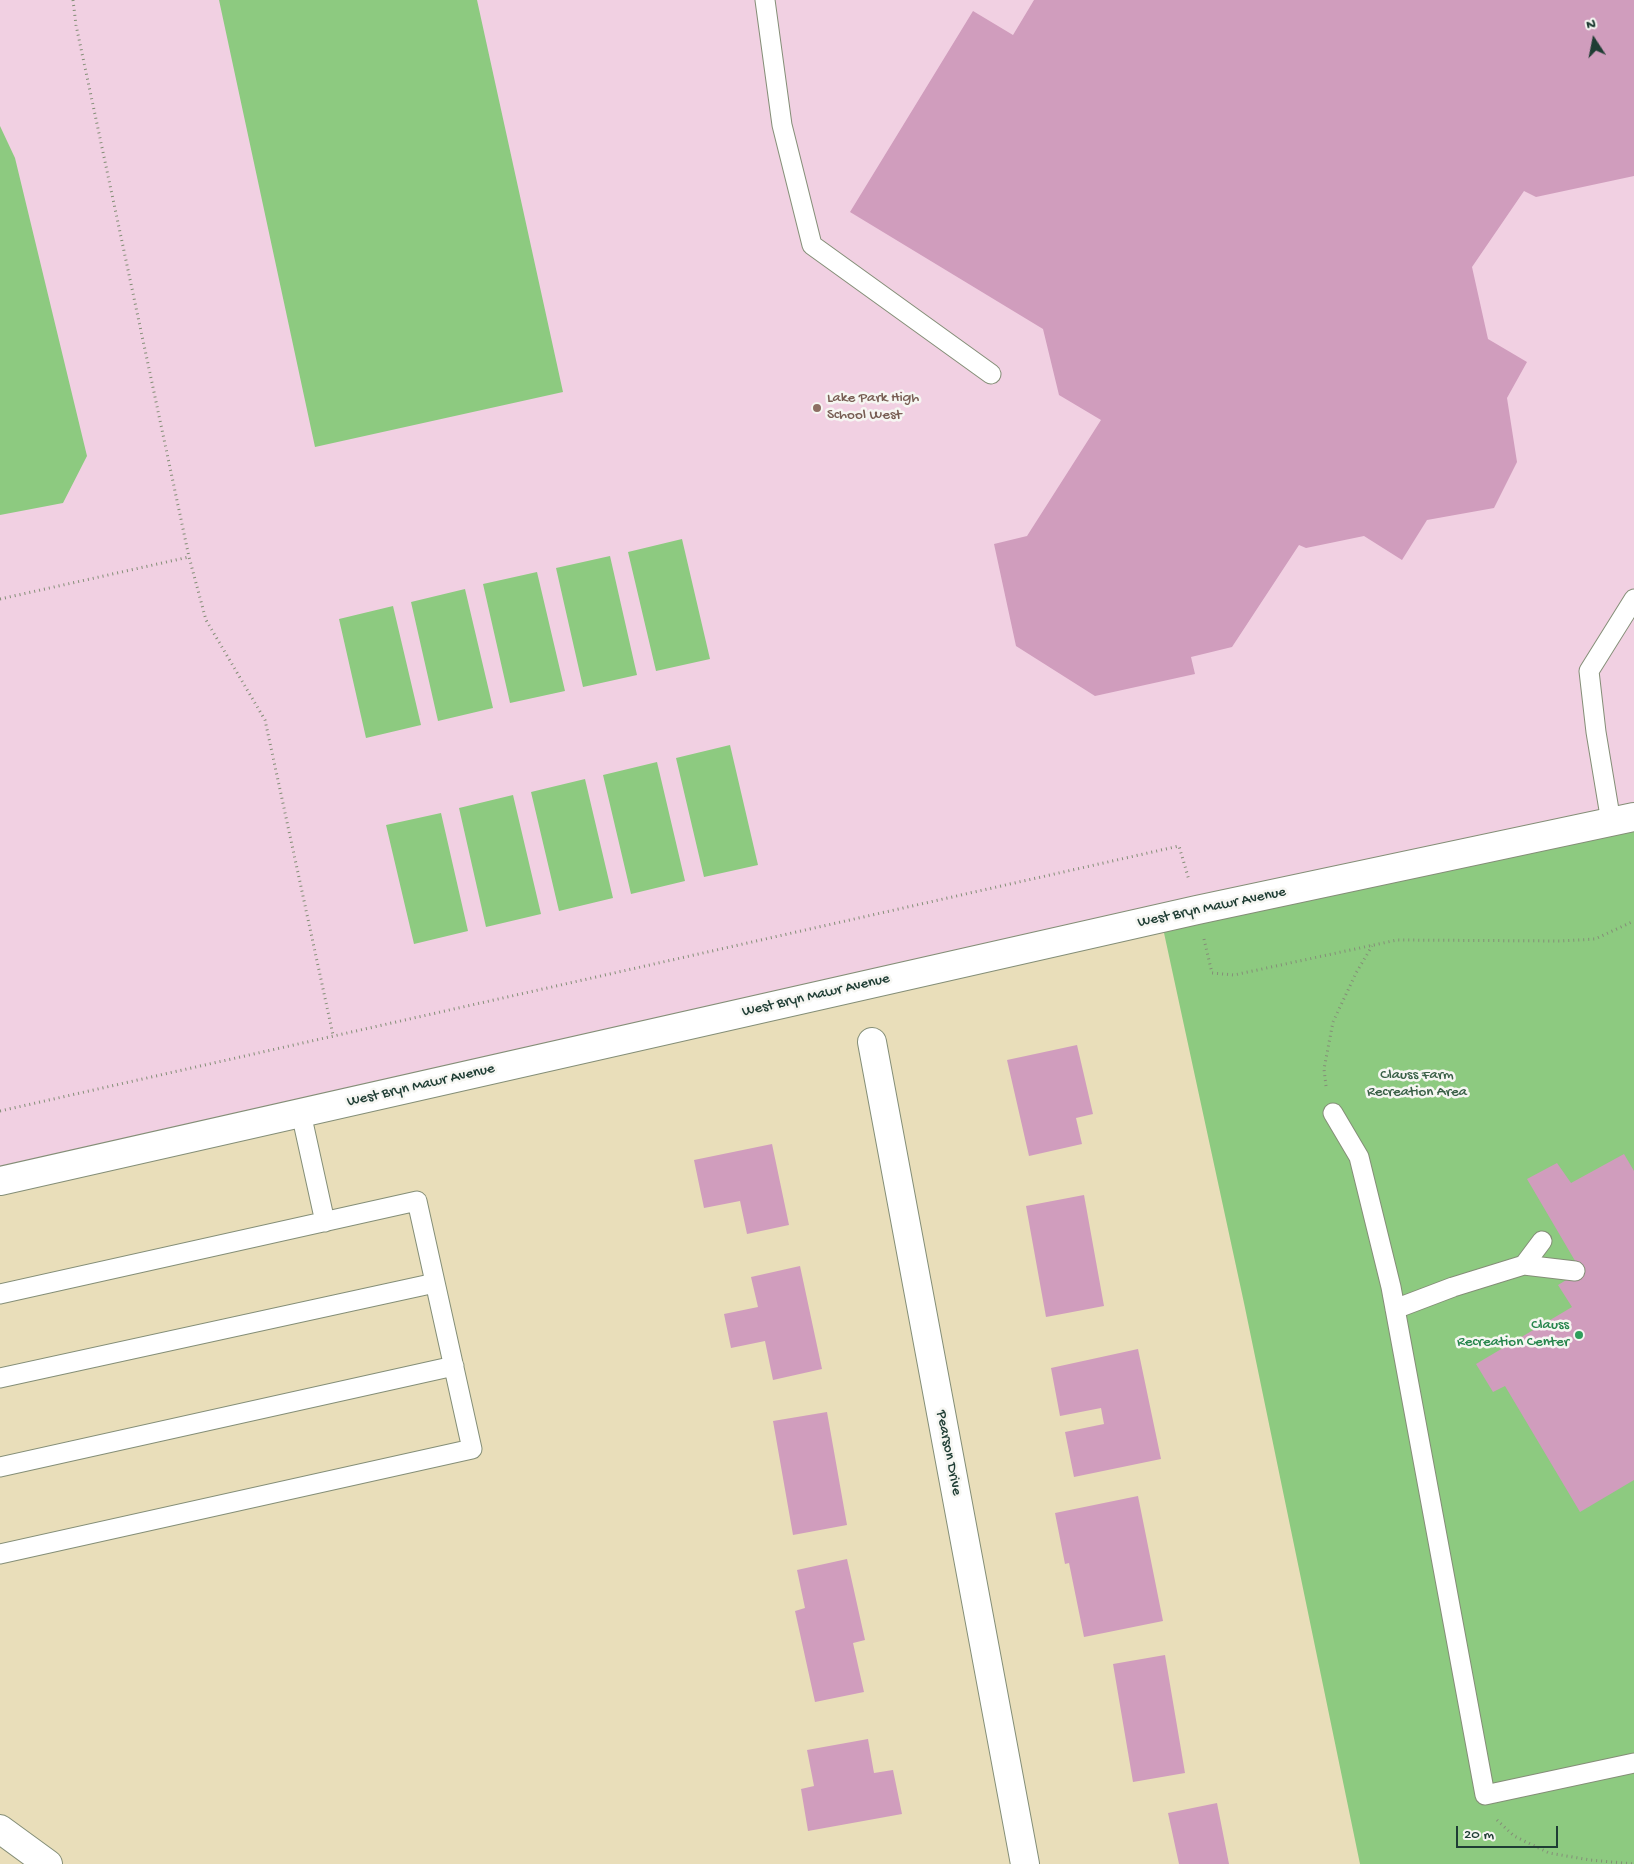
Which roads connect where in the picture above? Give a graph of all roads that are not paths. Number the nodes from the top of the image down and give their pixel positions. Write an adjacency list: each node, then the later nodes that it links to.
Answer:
1 (765, 0): 2 (lane)
2 (991, 374)
3 (1634, 599): 4 (lane)
4 (1623, 819): 6 (street, West Bryn Mawr Avenue)
5 (872, 1042): 23 (street, Pearson Drive)
6 (301, 1112): 8 (street, West Bryn Mawr Avenue); 9 (lane)
7 (1333, 1113): 15 (lane)
8 (0, 1180)
9 (325, 1222): 13 (lane); 14 (lane)
10 (1542, 1240): 11 (lane)
11 (1524, 1265): 12 (lane); 15 (lane)
12 (1574, 1271)
13 (435, 1283): 16 (lane); 17 (lane)
14 (0, 1294)
15 (1395, 1309): 20 (lane)
16 (454, 1366): 18 (lane); 19 (lane)
17 (0, 1378)
18 (0, 1467)
19 (0, 1554)
20 (1634, 1763)
21 (0, 1829): 22 (street)
22 (48, 1864)
23 (1025, 1864)

